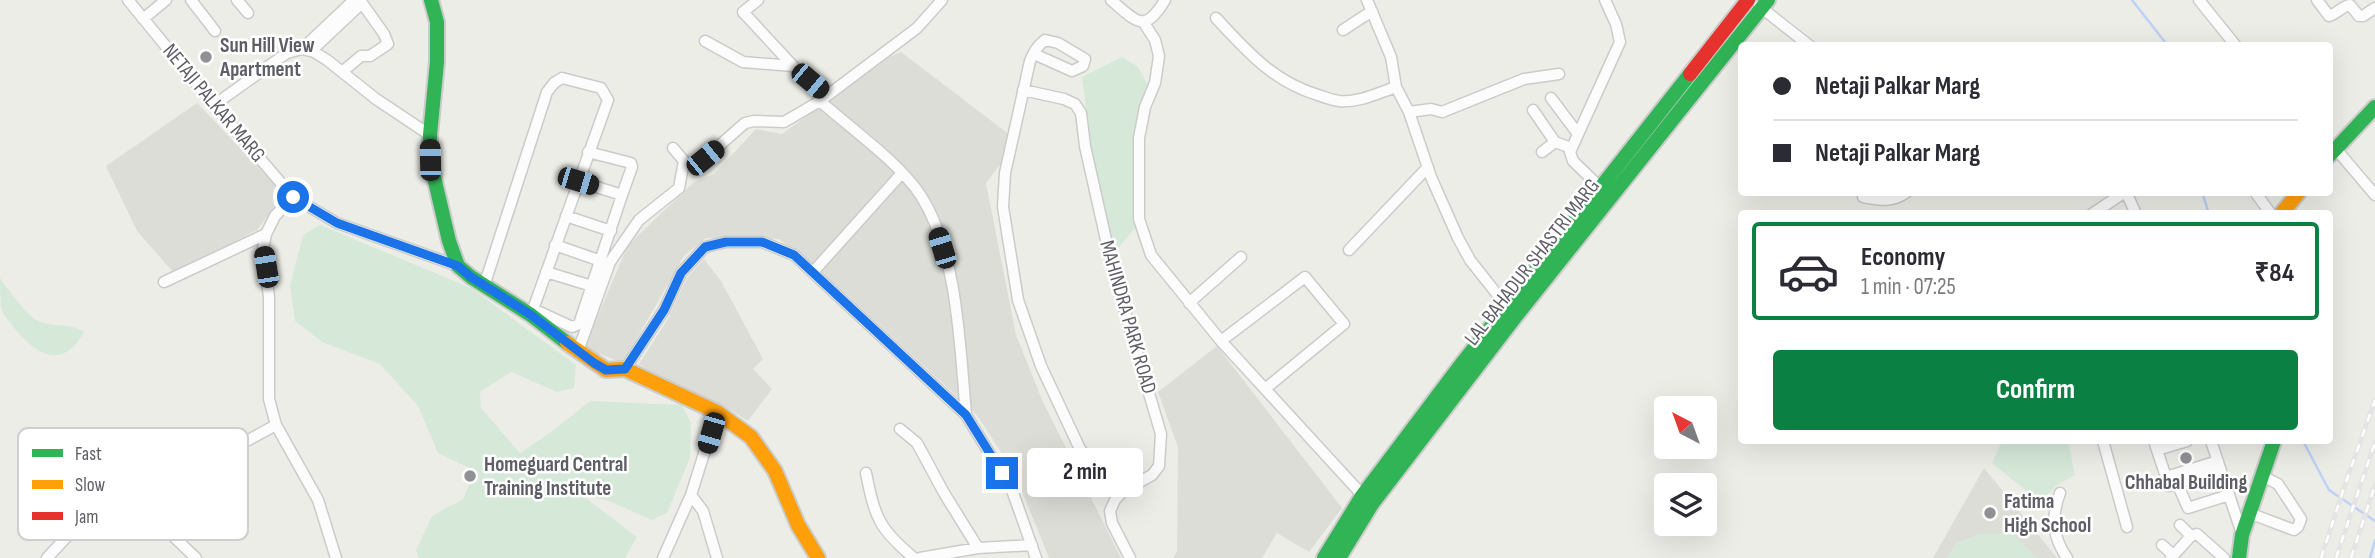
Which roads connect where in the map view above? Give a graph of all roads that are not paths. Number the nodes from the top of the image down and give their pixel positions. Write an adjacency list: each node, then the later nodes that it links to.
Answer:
1 (128, 0): 22 (street, NETAJI PALKAR MARG)
2 (166, 0): 22 (street)
3 (191, 0): 25 (street)
4 (237, 0): 20 (street)
5 (354, 0): 30 (street)
6 (431, 0): 46 (street)
7 (758, 0): 33 (street)
8 (942, 0): 38 (street)
9 (1111, 0): 23 (street)
10 (1165, 0): 23 (street)
11 (1367, 0): 19 (street)
12 (1605, 0): 45 (street)
13 (1748, 0): 27 (street, LAL BAHADUR SHASTRI MARG)
14 (2199, 0): 29 (street)
15 (2316, 0): 17 (street)
16 (1761, 3): 28 (street); 31 (street, LAL BAHADUR SHASTRI MARG)
17 (2341, 4): 18 (street)
18 (2375, 8)
19 (1372, 10): 24 (street); 36 (street)
20 (248, 13)
21 (1216, 18): 36 (street)
22 (143, 19): 40 (street, NETAJI PALKAR MARG)
23 (1144, 23): 78 (street)
24 (1343, 30)
25 (215, 31)
26 (705, 41): 33 (street)
27 (1715, 41): 31 (street); 44 (street, LAL BAHADUR SHASTRI MARG)
28 (1805, 42)
29 (2233, 42)
30 (306, 50): 34 (street); 34 (street); 40 (street)
31 (1728, 51): 44 (street, LAL BAHADUR SHASTRI MARG)
32 (1034, 54): 32 (street); 37 (street)
33 (793, 66): 38 (street)
34 (342, 72): 46 (street)
35 (1559, 74): 43 (street)
36 (1396, 87): 43 (street)
37 (1023, 90): 99 (street); 99 (street, MAHINDRA PARK ROAD)
38 (823, 98): 53 (street); 55 (street)
39 (1551, 98): 45 (street)
40 (214, 105): 62 (street, NETAJI PALKAR MARG)
41 (2375, 107): 52 (street)
42 (1533, 110): 47 (street)
43 (1409, 112): 54 (street)
44 (1655, 129): 57 (street, LAL BAHADUR SHASTRI MARG)
45 (1578, 134): 49 (street)
46 (430, 135): 72 (street)
47 (1555, 142): 49 (street); 51 (street)
48 (673, 148): 82 (street)
49 (1571, 148): 57 (street)
50 (588, 152): 56 (street); 58 (street); 76 (street)
51 (1542, 152)
52 (2333, 153): 59 (street)
53 (705, 158)
54 (1427, 167): 69 (street); 79 (street)
55 (902, 173): 74 (street); 86 (street)
56 (578, 181): 58 (street); 65 (street)
57 (1605, 192): 79 (street, LAL BAHADUR SHASTRI MARG)
58 (622, 195): 66 (street)
59 (2375, 195)
60 (1901, 196): 63 (street)
61 (2119, 196): 64 (street)
62 (293, 197): 67 (street); 72 (street, NETAJI PALKAR MARG)
63 (1863, 197)
64 (2098, 210)
65 (566, 216): 66 (street); 68 (street)
66 (611, 231): 71 (street)
67 (267, 234): 75 (street); 87 (street)
68 (555, 245): 71 (street); 73 (street)
69 (1349, 250)
70 (1241, 257): 78 (street)
71 (601, 261): 77 (street)
72 (458, 266): 76 (street)
73 (546, 272): 77 (street); 80 (street)
74 (813, 272): 83 (street); 86 (street)
75 (163, 282)
76 (484, 286): 80 (street)
77 (592, 286): 80 (street)
78 (1189, 303): 81 (street)
79 (1512, 311): 101 (street, LAL BAHADUR SHASTRI MARG)
80 (532, 312): 82 (street)
81 (1221, 341): 84 (street); 84 (street)
82 (578, 351): 83 (street)
83 (625, 369): 85 (street)
84 (1265, 389): 101 (street)
85 (718, 412): 98 (street); 118 (street)
86 (966, 415): 109 (street)
87 (276, 425): 89 (street); 115 (street)
88 (900, 429): 111 (street)
89 (248, 440)
90 (2104, 444): 104 (street)
91 (2212, 444): 94 (street)
92 (2273, 444): 96 (street)
93 (2156, 446): 94 (street)
94 (2219, 465): 100 (street); 100 (street)
95 (866, 473): 119 (street)
96 (2262, 476): 102 (street); 102 (street)
97 (2060, 493): 125 (street)
98 (691, 495): 116 (street); 117 (street)
99 (1119, 495): 122 (street)
100 (2229, 495): 105 (street)
101 (1367, 500): 123 (street, LAL BAHADUR SHASTRI MARG); 124 (street, LAL BAHADUR SHASTRI MARG)
102 (2249, 513): 105 (street)
103 (2180, 525): 106 (street)
104 (2127, 527)
105 (2242, 535): 127 (street)
106 (2191, 536): 112 (street); 126 (street)
107 (64, 540): 113 (street)
108 (177, 540): 114 (street)
109 (1032, 545): 111 (street); 121 (street)
110 (2162, 545): 112 (street)
111 (978, 548): 120 (street)
112 (2172, 557)
113 (47, 558)
114 (196, 558)
115 (336, 558)
116 (663, 558)
117 (717, 558)
118 (818, 558)
119 (914, 558)
120 (920, 558)
121 (1036, 558)
122 (1130, 558)
123 (1324, 558)
124 (1339, 558)
125 (2067, 558)
126 (2224, 558)
127 (2239, 558)

